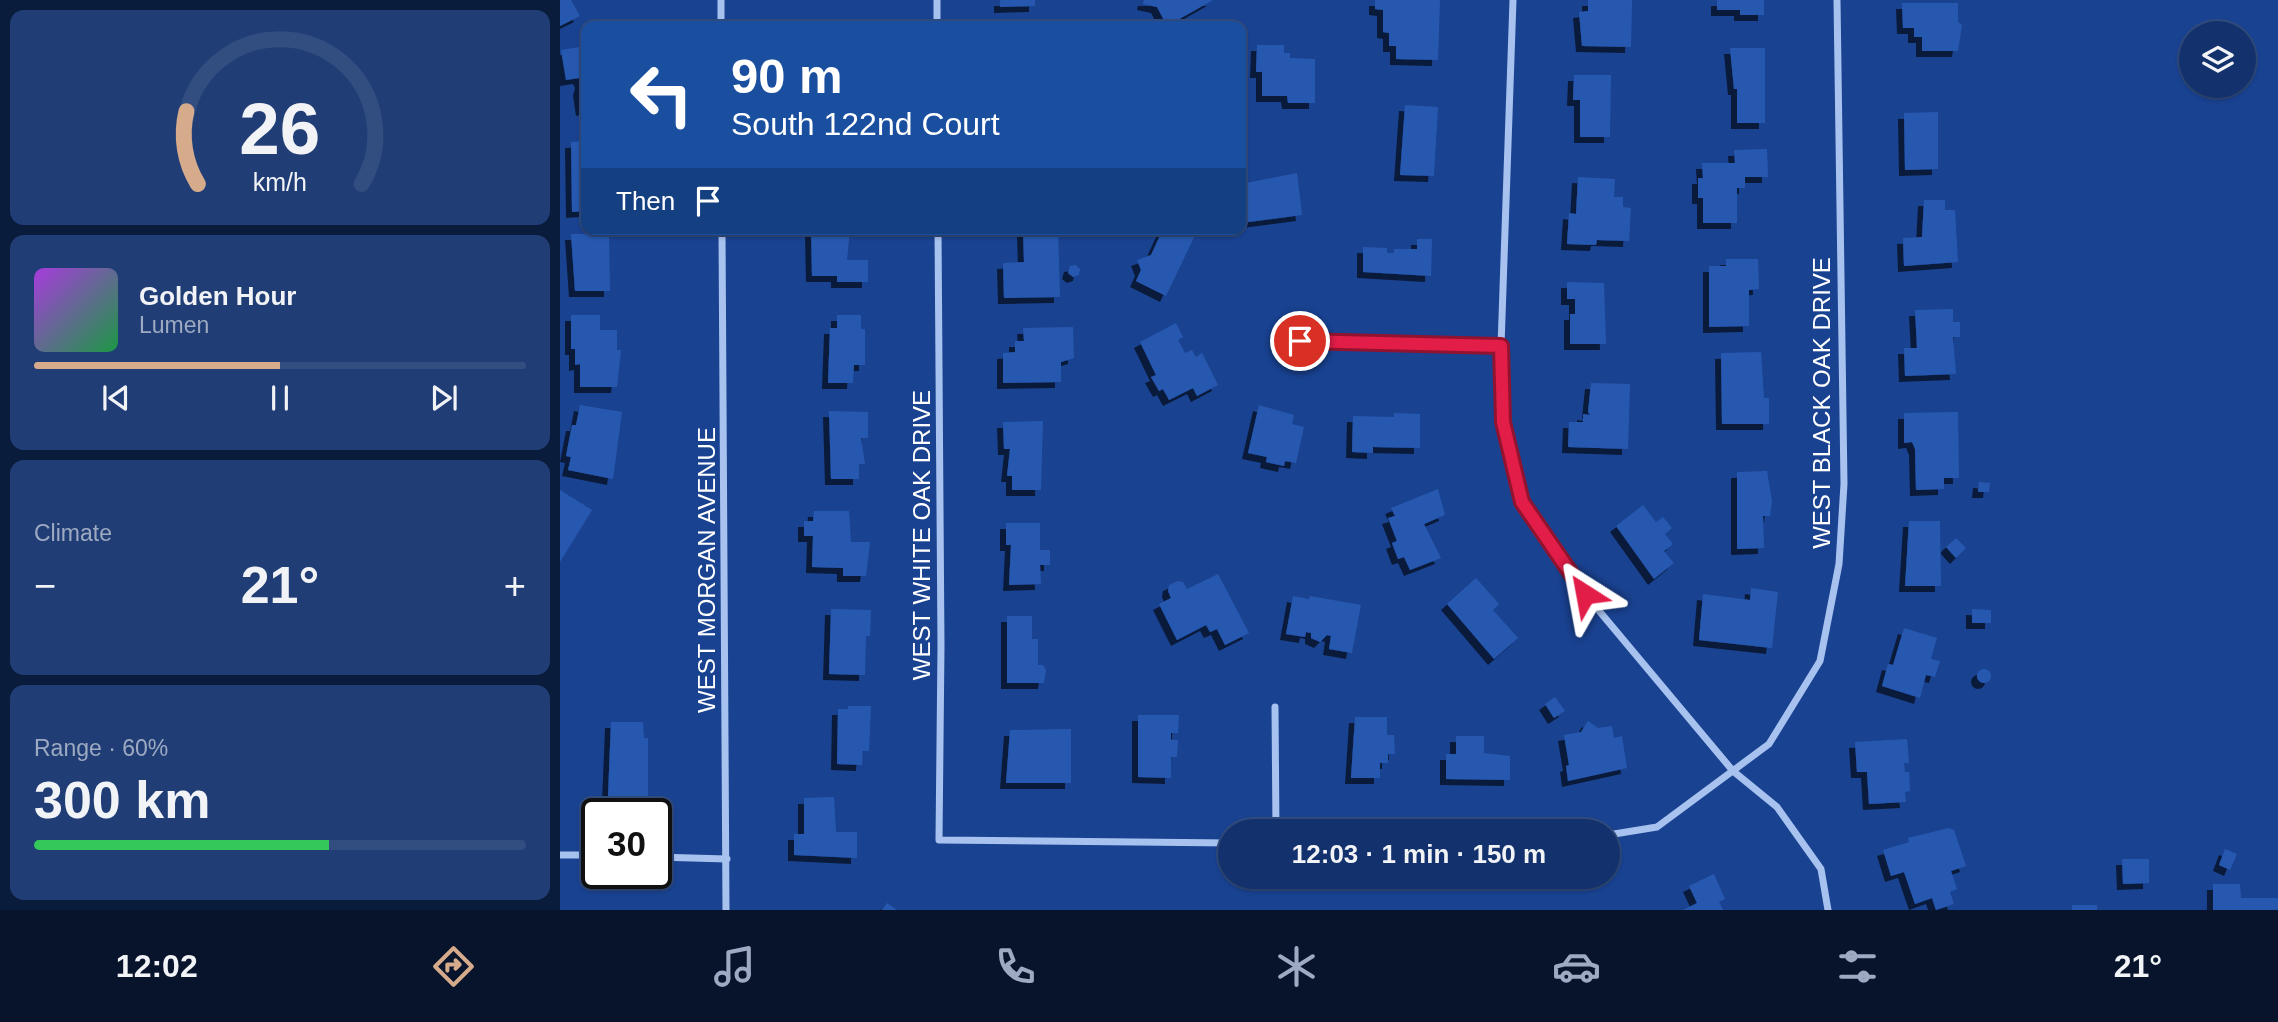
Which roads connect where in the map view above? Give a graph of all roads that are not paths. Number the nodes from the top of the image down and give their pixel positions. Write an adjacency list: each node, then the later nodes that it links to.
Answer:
1 (721, 0): 5 (street)
2 (937, 0): 6 (street)
3 (1513, 0): 10 (street)
4 (1837, 0): 12 (street, WEST BLACK OAK DRIVE)
5 (721, 21)
6 (937, 21)
7 (722, 235): 19 (street, WEST MORGAN AVENUE)
8 (937, 235): 15 (street, WEST WHITE OAK DRIVE)
9 (1300, 341): 10 (street)
10 (1501, 346): 12 (street)
11 (1275, 707): 13 (street)
12 (1734, 771): 14 (street, WEST BLACK OAK DRIVE); 21 (street)
13 (1276, 819)
14 (1620, 833)
15 (1218, 843)
16 (560, 855): 17 (street)
17 (581, 855)
18 (672, 857): 19 (street)
19 (727, 859): 20 (street, WEST MORGAN AVENUE)
20 (726, 910)
21 (1828, 910)

